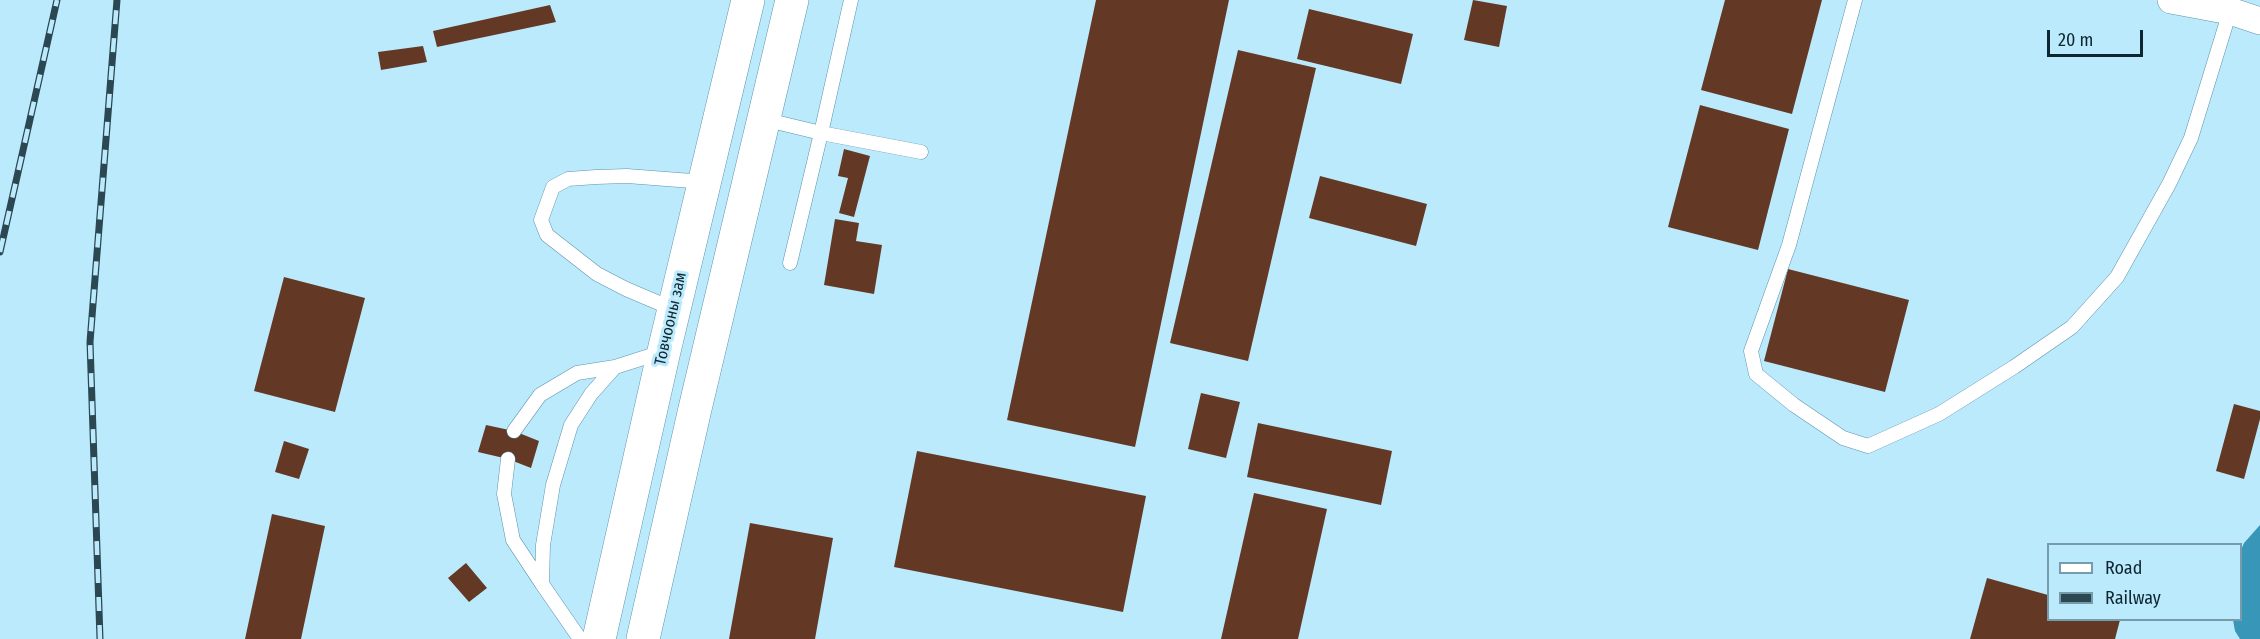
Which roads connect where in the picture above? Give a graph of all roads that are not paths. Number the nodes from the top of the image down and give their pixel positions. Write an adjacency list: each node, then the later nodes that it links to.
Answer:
1 (748, 0): 11 (highway, Товчооны зам)
2 (792, 0): 8 (highway)
3 (850, 0): 9 (lane)
4 (1855, 0): 6 (lane)
5 (2171, 0): 6 (street)
6 (2231, 6): 7 (street)
7 (2260, 21)
8 (764, 119): 9 (lane); 21 (highway)
9 (821, 133): 10 (lane); 12 (lane)
10 (921, 152)
11 (705, 182): 13 (highway, Товчооны зам); 13 (lane)
12 (790, 263)
13 (673, 309): 14 (highway, Товчооны зам)
14 (664, 351): 15 (lane); 20 (highway, Товчооны зам)
15 (615, 367): 16 (lane); 18 (lane)
16 (514, 431)
17 (507, 459): 18 (lane)
18 (542, 584): 19 (lane)
19 (580, 639)
20 (599, 639)
21 (643, 639)

